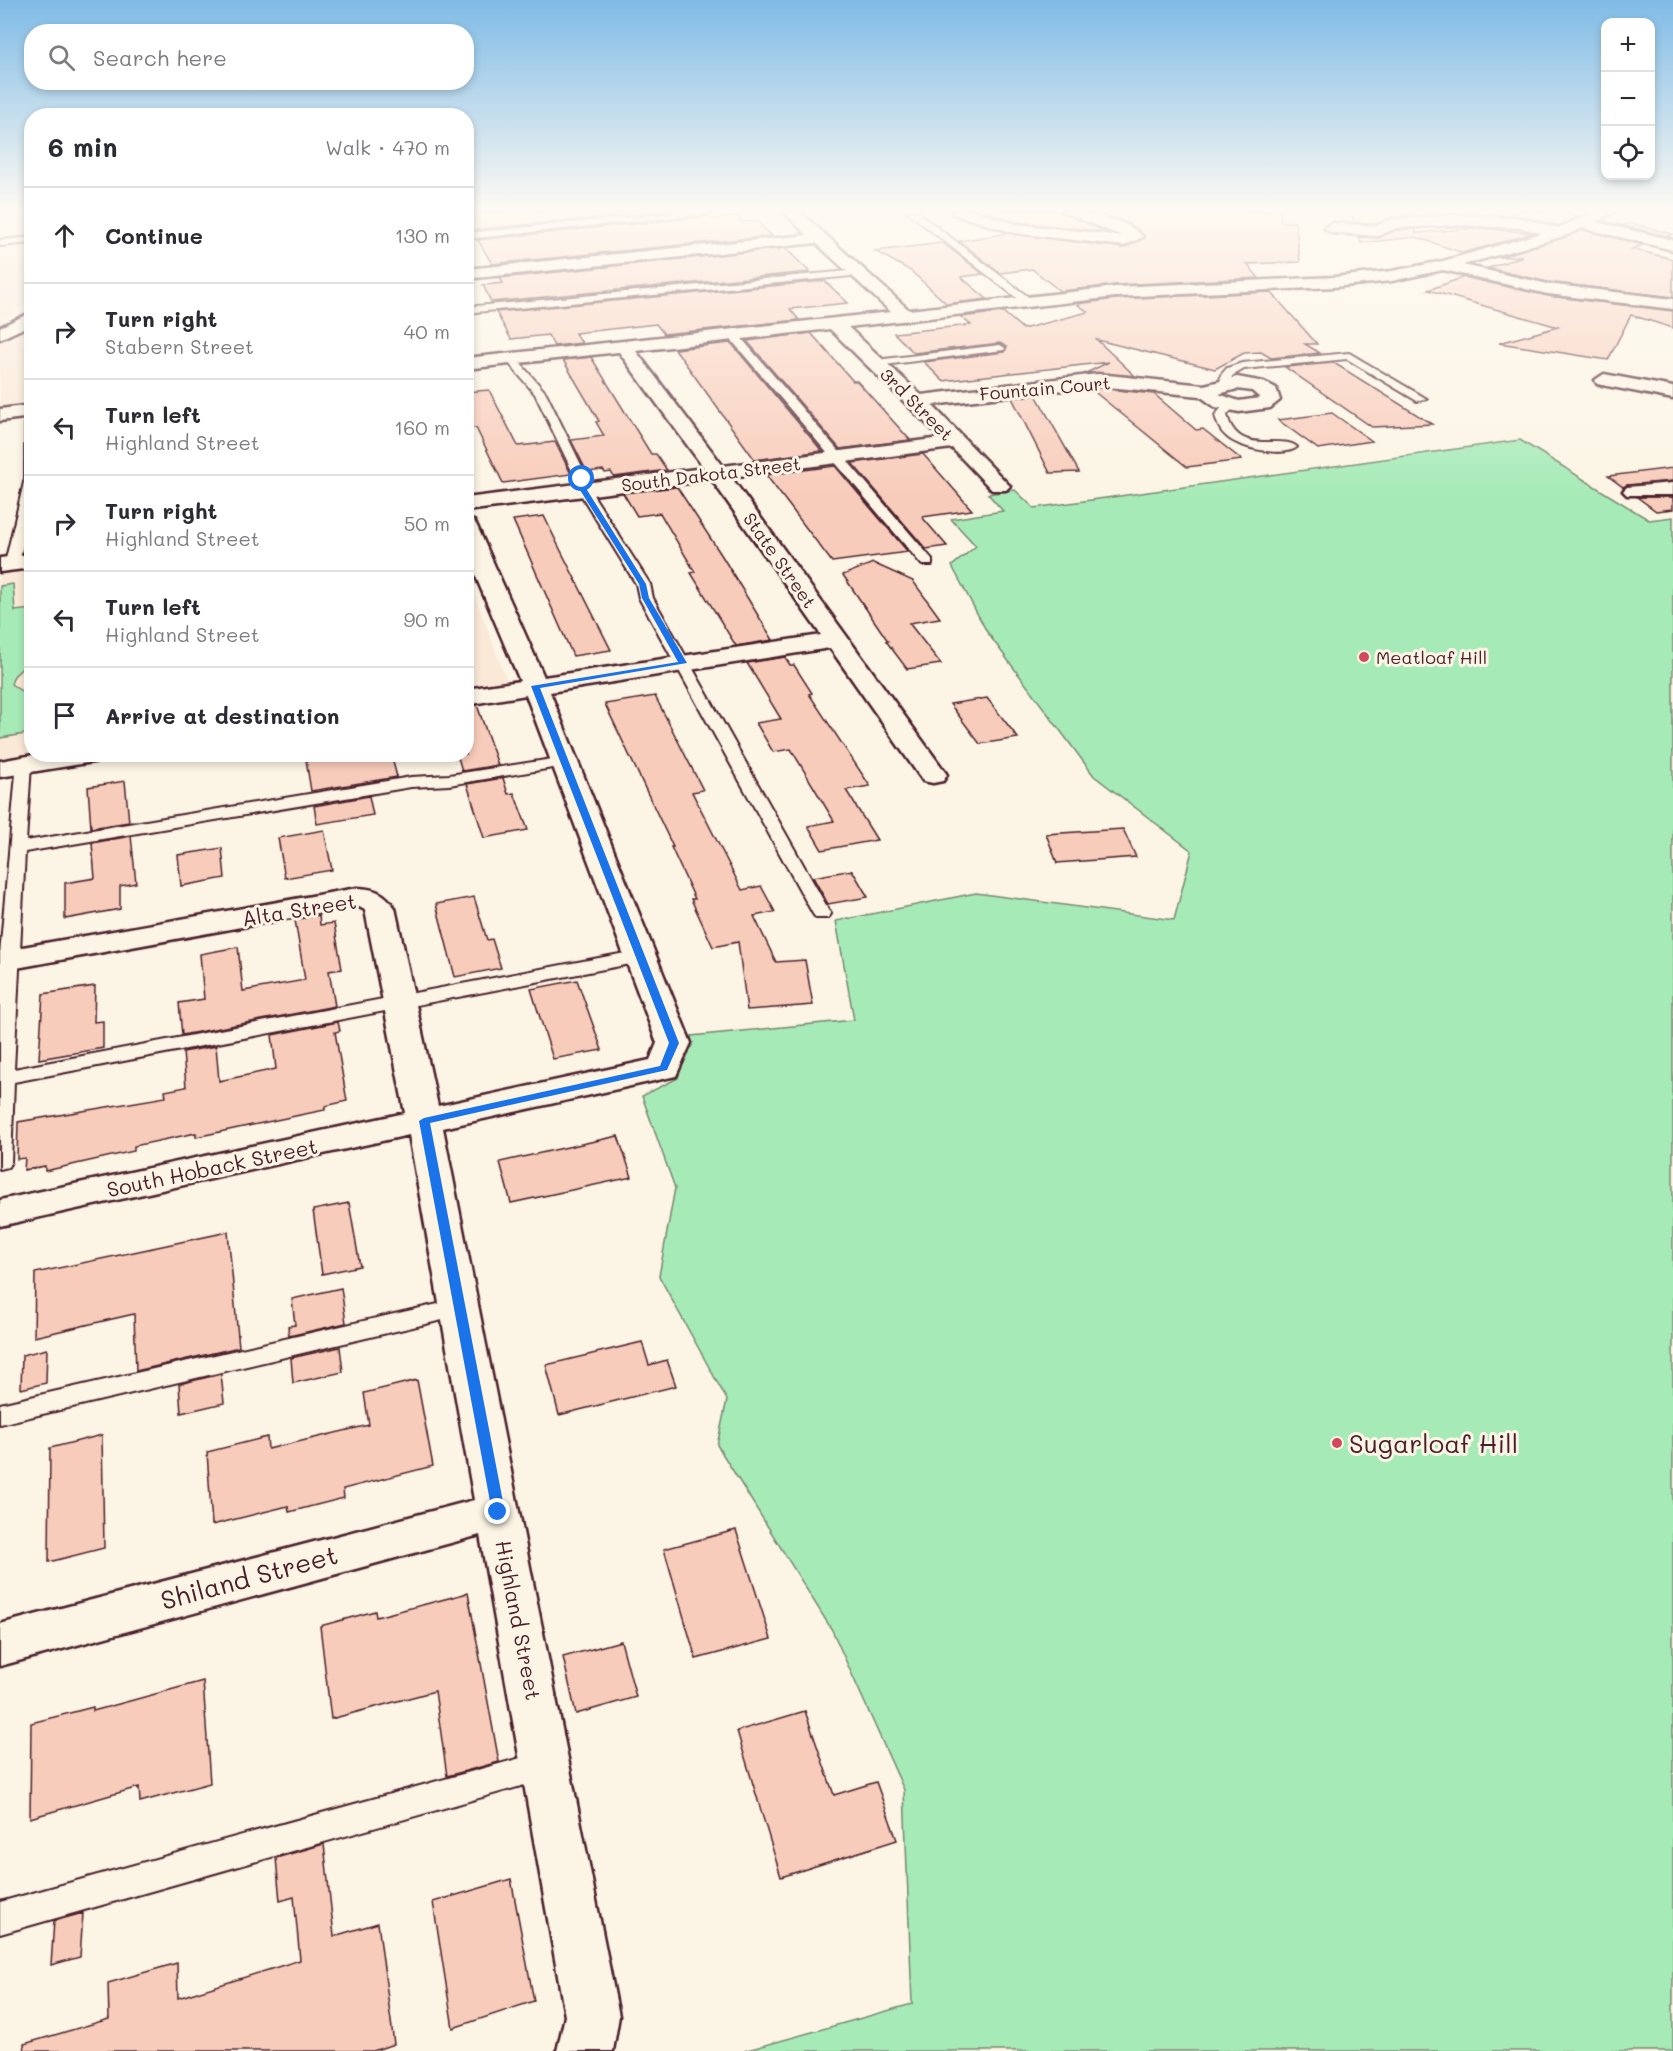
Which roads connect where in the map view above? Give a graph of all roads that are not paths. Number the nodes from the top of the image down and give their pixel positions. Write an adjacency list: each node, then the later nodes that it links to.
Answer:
1 (501, 307): 4 (lane)
2 (896, 307): 5 (street)
3 (977, 307): 5 (street)
4 (474, 309)
5 (905, 315): 7 (street)
6 (24, 321): 8 (street)
7 (834, 323): 9 (street); 14 (street, 3rd Street)
8 (0, 334)
9 (732, 334): 10 (street); 25 (lane)
10 (623, 346): 12 (street); 26 (street, State Street)
11 (1000, 348): 14 (lane)
12 (511, 359): 13 (street); 29 (lane)
13 (474, 363)
14 (876, 363): 19 (street, 3rd Street)
15 (1604, 380): 17 (street)
16 (1217, 387): 18 (lane); 19 (street, Fountain Court); 20 (street); 20 (street, Fountain Court)
17 (1673, 393)
18 (1421, 399)
19 (917, 401): 23 (street, 3rd Street)
20 (1230, 405): 24 (lane)
21 (24, 412): 22 (street)
22 (0, 415)
23 (955, 442): 25 (street, South Dakota Street); 27 (street, 3rd Street)
24 (1291, 447)
25 (838, 458): 26 (street, South Dakota Street); 34 (lane)
26 (718, 473): 29 (street, South Dakota Street); 36 (street, State Street)
27 (999, 486)
28 (1673, 489): 30 (street)
29 (584, 490): 31 (street, South Dakota Street); 37 (lane)
30 (1634, 491)
31 (474, 504)
32 (24, 515): 35 (lane)
33 (474, 545): 38 (street)
34 (927, 562)
35 (15, 563)
36 (836, 640): 37 (street); 43 (street, State Street)
37 (683, 663): 38 (street); 45 (lane)
38 (535, 686): 39 (street); 41 (street)
39 (474, 696)
40 (43, 762): 42 (street)
41 (564, 762): 44 (lane); 46 (street)
42 (11, 767): 44 (lane)
43 (933, 775)
44 (17, 848): 47 (lane)
45 (822, 914)
46 (641, 956): 48 (lane); 50 (street)
47 (5, 960): 48 (street, Alta Street); 49 (lane)
48 (400, 1002): 49 (lane); 50 (street, Alta Street)
49 (4, 1077): 51 (lane)
50 (424, 1121): 52 (street, South Hoback Street); 53 (street, Highland Street)
51 (0, 1162)
52 (0, 1213)
53 (460, 1308): 54 (lane); 55 (street, Highland Street)
54 (0, 1414)
55 (498, 1512): 56 (street, Shiland Street); 57 (street, Highland Street)
56 (0, 1645)
57 (546, 1765): 58 (lane); 59 (street, Highland Street)
58 (0, 1918)
59 (585, 2051)

